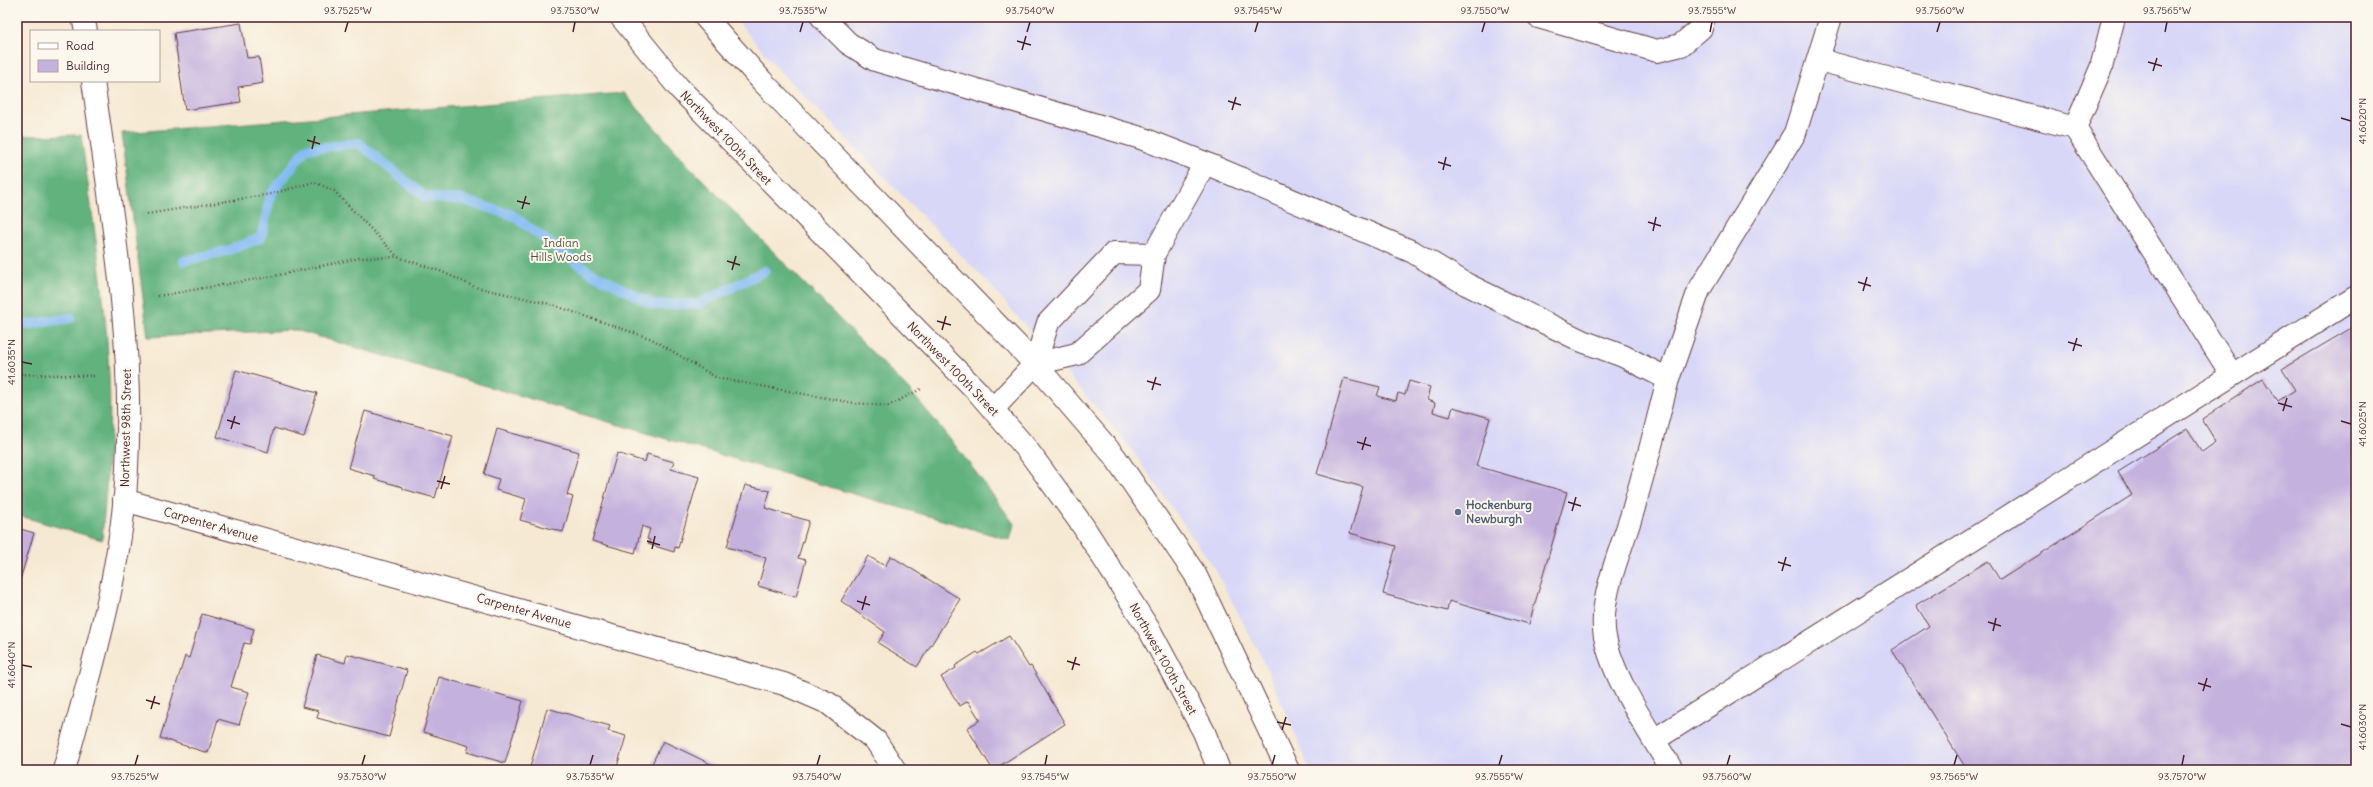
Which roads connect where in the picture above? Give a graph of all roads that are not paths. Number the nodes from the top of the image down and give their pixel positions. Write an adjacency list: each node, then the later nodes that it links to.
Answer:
1 (84, 17): 9 (main road)
2 (621, 17): 19 (main road, Northwest 100th Street)
3 (705, 17): 16 (main road)
4 (822, 17): 13 (main road)
5 (1538, 17): 6 (main road)
6 (1704, 17)
7 (1831, 17): 10 (main road)
8 (2114, 17): 12 (main road)
9 (86, 30)
10 (1819, 60): 12 (main road); 18 (main road)
11 (93, 82): 20 (main road, Northwest 98th Street)
12 (2075, 128): 17 (main road)
13 (1205, 163): 14 (main road); 18 (main road)
14 (1154, 254): 16 (main road); 16 (main road)
15 (2356, 296): 17 (main road)
16 (1035, 364): 19 (main road); 25 (main road)
17 (2232, 376): 21 (main road)
18 (1668, 379): 21 (main road)
19 (994, 409): 24 (main road, Northwest 100th Street)
20 (124, 500): 22 (main road, Northwest 98th Street); 23 (main road, Carpenter Avenue)
21 (1654, 740): 26 (main road)
22 (64, 770)
23 (895, 770)
24 (1219, 770)
25 (1288, 770)
26 (1672, 770)

